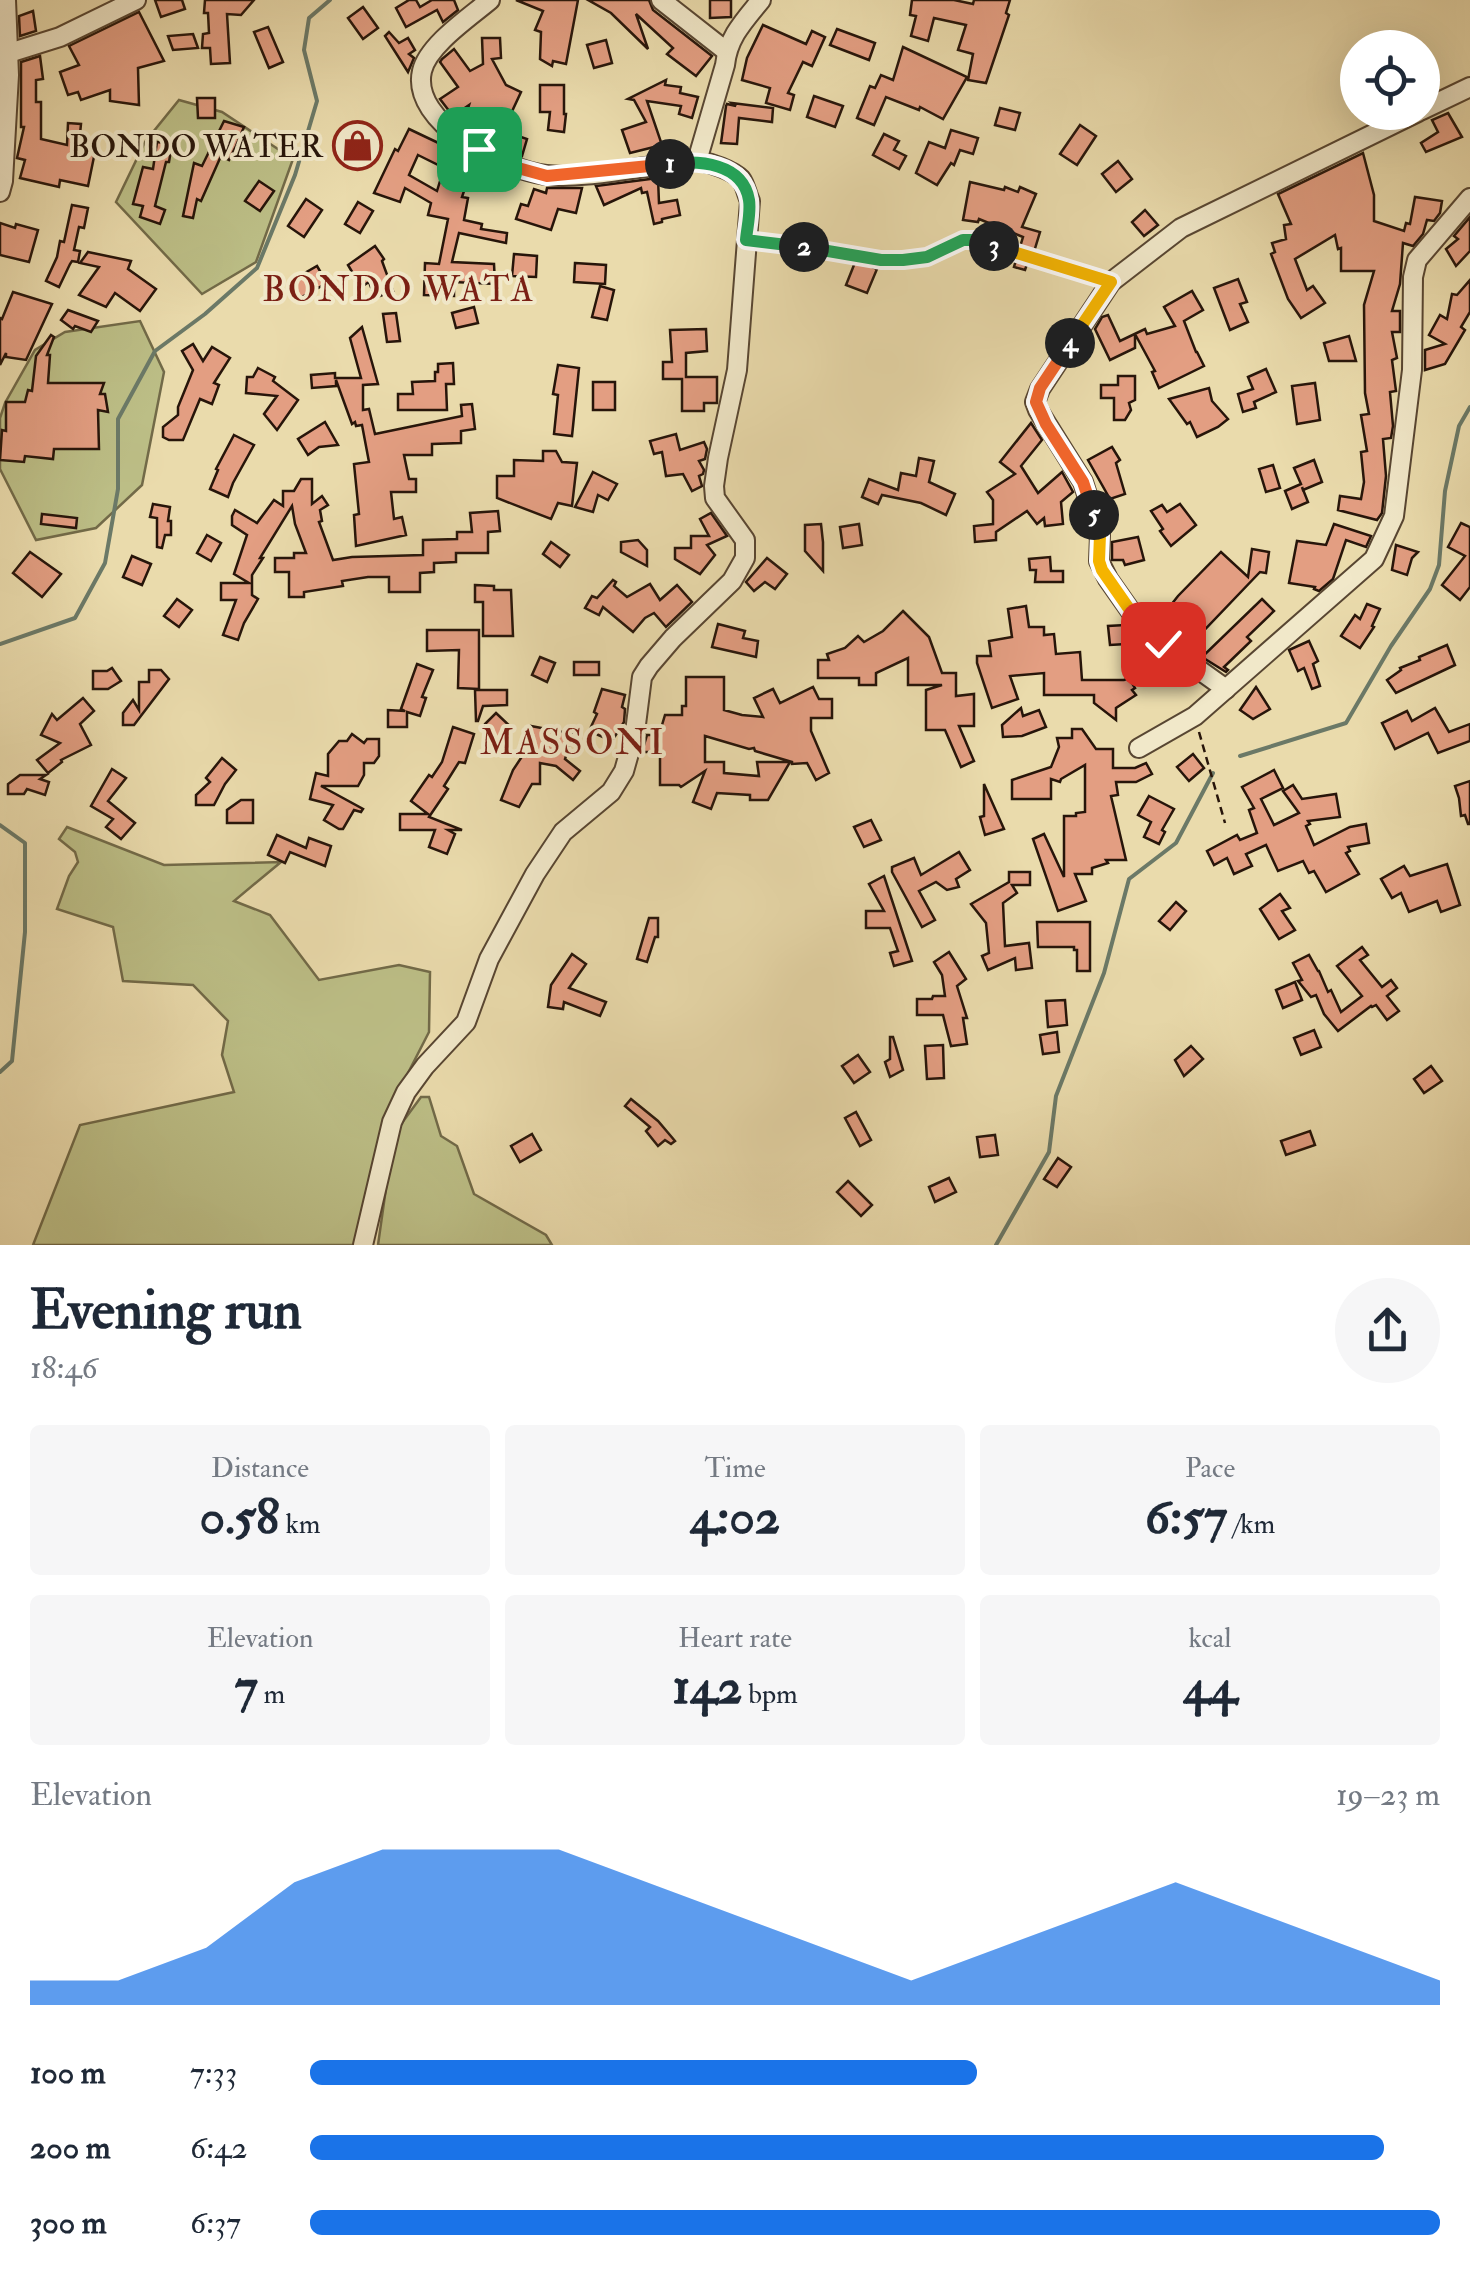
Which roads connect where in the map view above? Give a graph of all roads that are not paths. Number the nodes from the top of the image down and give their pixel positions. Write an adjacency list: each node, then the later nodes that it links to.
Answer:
1 (6, 0): 7 (street)
2 (136, 0): 7 (street)
3 (490, 0): 12 (street)
4 (661, 0): 6 (street)
5 (761, 0): 6 (street)
6 (726, 51): 12 (street)
7 (10, 53): 8 (street)
8 (5, 75): 13 (street)
9 (1470, 87): 10 (street)
10 (1440, 101)
11 (1381, 130): 15 (street)
12 (697, 161): 17 (street)
13 (1, 185)
14 (1470, 198): 15 (street)
15 (1226, 689): 16 (street)
16 (1139, 748)
17 (363, 1245)

